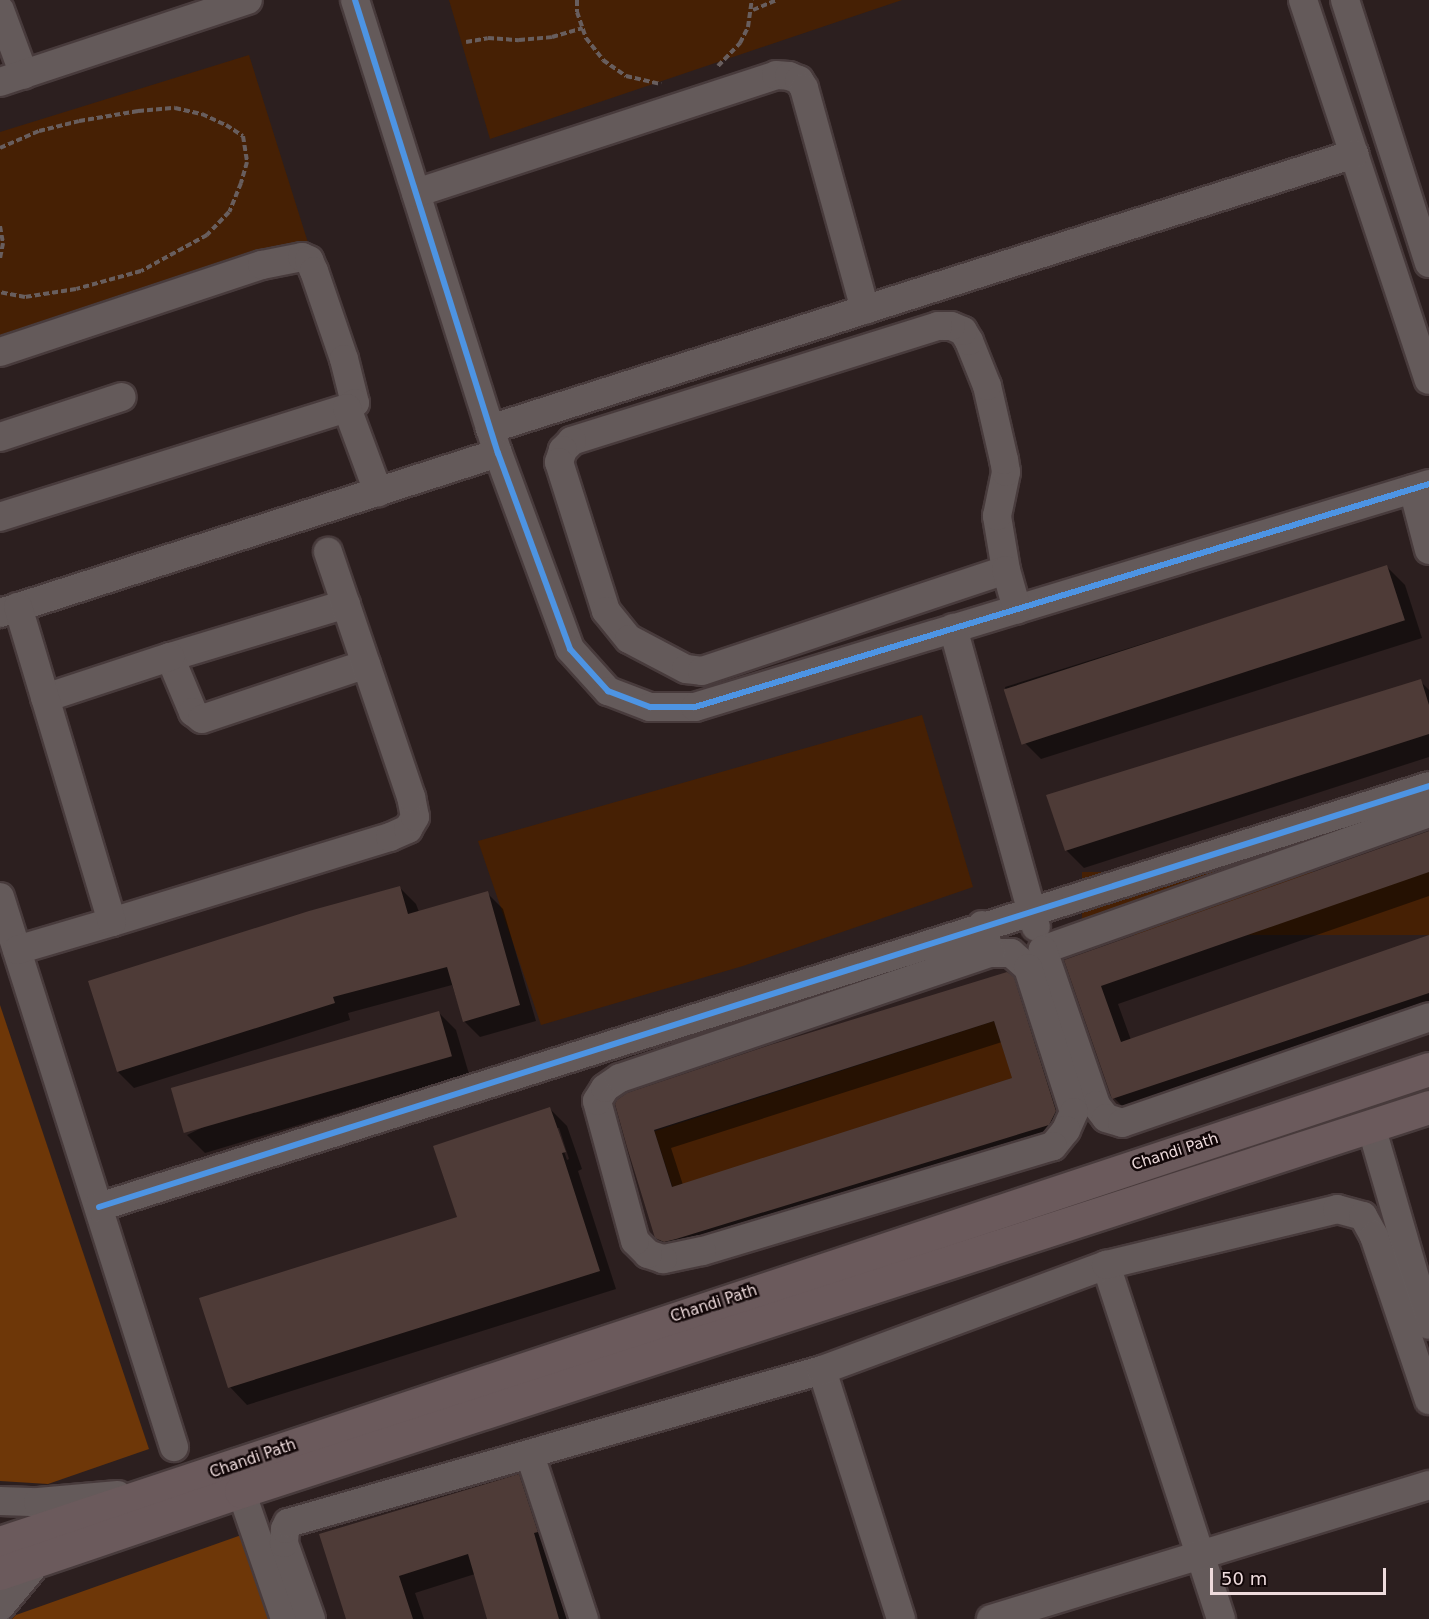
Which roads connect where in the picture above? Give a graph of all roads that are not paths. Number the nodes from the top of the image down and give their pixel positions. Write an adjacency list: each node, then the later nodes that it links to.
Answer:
1 (248, 0): 6 (street)
2 (356, 0): 8 (street)
3 (1304, 0): 7 (street)
4 (1345, 0): 9 (street)
5 (1, 16): 6 (street)
6 (12, 79)
7 (1354, 154): 10 (street); 12 (street)
8 (416, 193): 10 (street); 17 (street)
9 (1429, 264)
10 (865, 310): 15 (street)
11 (0, 352): 14 (street)
12 (1429, 380)
13 (122, 397): 16 (street)
14 (347, 408): 20 (street); 21 (street)
15 (548, 410): 17 (street); 18 (street)
16 (0, 437)
17 (494, 441): 20 (street); 28 (street)
18 (563, 450): 24 (street); 24 (street)
19 (1421, 486): 22 (street); 26 (street)
20 (378, 492): 27 (street)
21 (0, 517)
22 (1429, 550)
23 (328, 552): 25 (street)
24 (1006, 570): 26 (street)
25 (346, 604): 29 (street); 30 (street)
26 (1017, 609): 28 (street)
27 (9, 610): 31 (street)
28 (953, 628): 35 (street)
29 (170, 657): 30 (street); 31 (street)
30 (366, 664): 36 (street)
31 (45, 698): 36 (street)
32 (1429, 786): 35 (street)
33 (1429, 813): 39 (street)
34 (0, 897): 38 (street)
35 (1032, 910): 37 (street); 39 (street)
36 (112, 922): 38 (street)
37 (982, 925): 40 (street); 42 (street)
38 (17, 950): 47 (street)
39 (1043, 950): 41 (street)
40 (990, 953): 44 (street); 44 (street)
41 (1429, 1017)
42 (595, 1048): 44 (street); 47 (street)
43 (1429, 1069): 54 (main road, Chandi Path)
44 (605, 1088)
45 (1429, 1107): 46 (main road, Chandi Path)
46 (1371, 1126): 49 (street); 56 (main road, Chandi Path)
47 (99, 1207): 52 (street)
48 (1106, 1265): 50 (street); 51 (street); 59 (street)
49 (1429, 1325)
50 (822, 1370): 53 (street); 66 (street)
51 (1429, 1400)
52 (174, 1447)
53 (530, 1455): 64 (street); 65 (street)
54 (176, 1485): 57 (street); 58 (main road, Chandi Path)
55 (1429, 1485): 59 (street)
56 (241, 1491): 60 (main road, Chandi Path); 63 (street)
57 (0, 1501)
58 (0, 1543)
59 (1200, 1555): 67 (street); 68 (street)
60 (39, 1560): 61 (main road, Chandi Path); 62 (street)
61 (0, 1573)
62 (0, 1607)
63 (285, 1619)
64 (310, 1619)
65 (584, 1619)
66 (901, 1619)
67 (991, 1619)
68 (1221, 1619)

